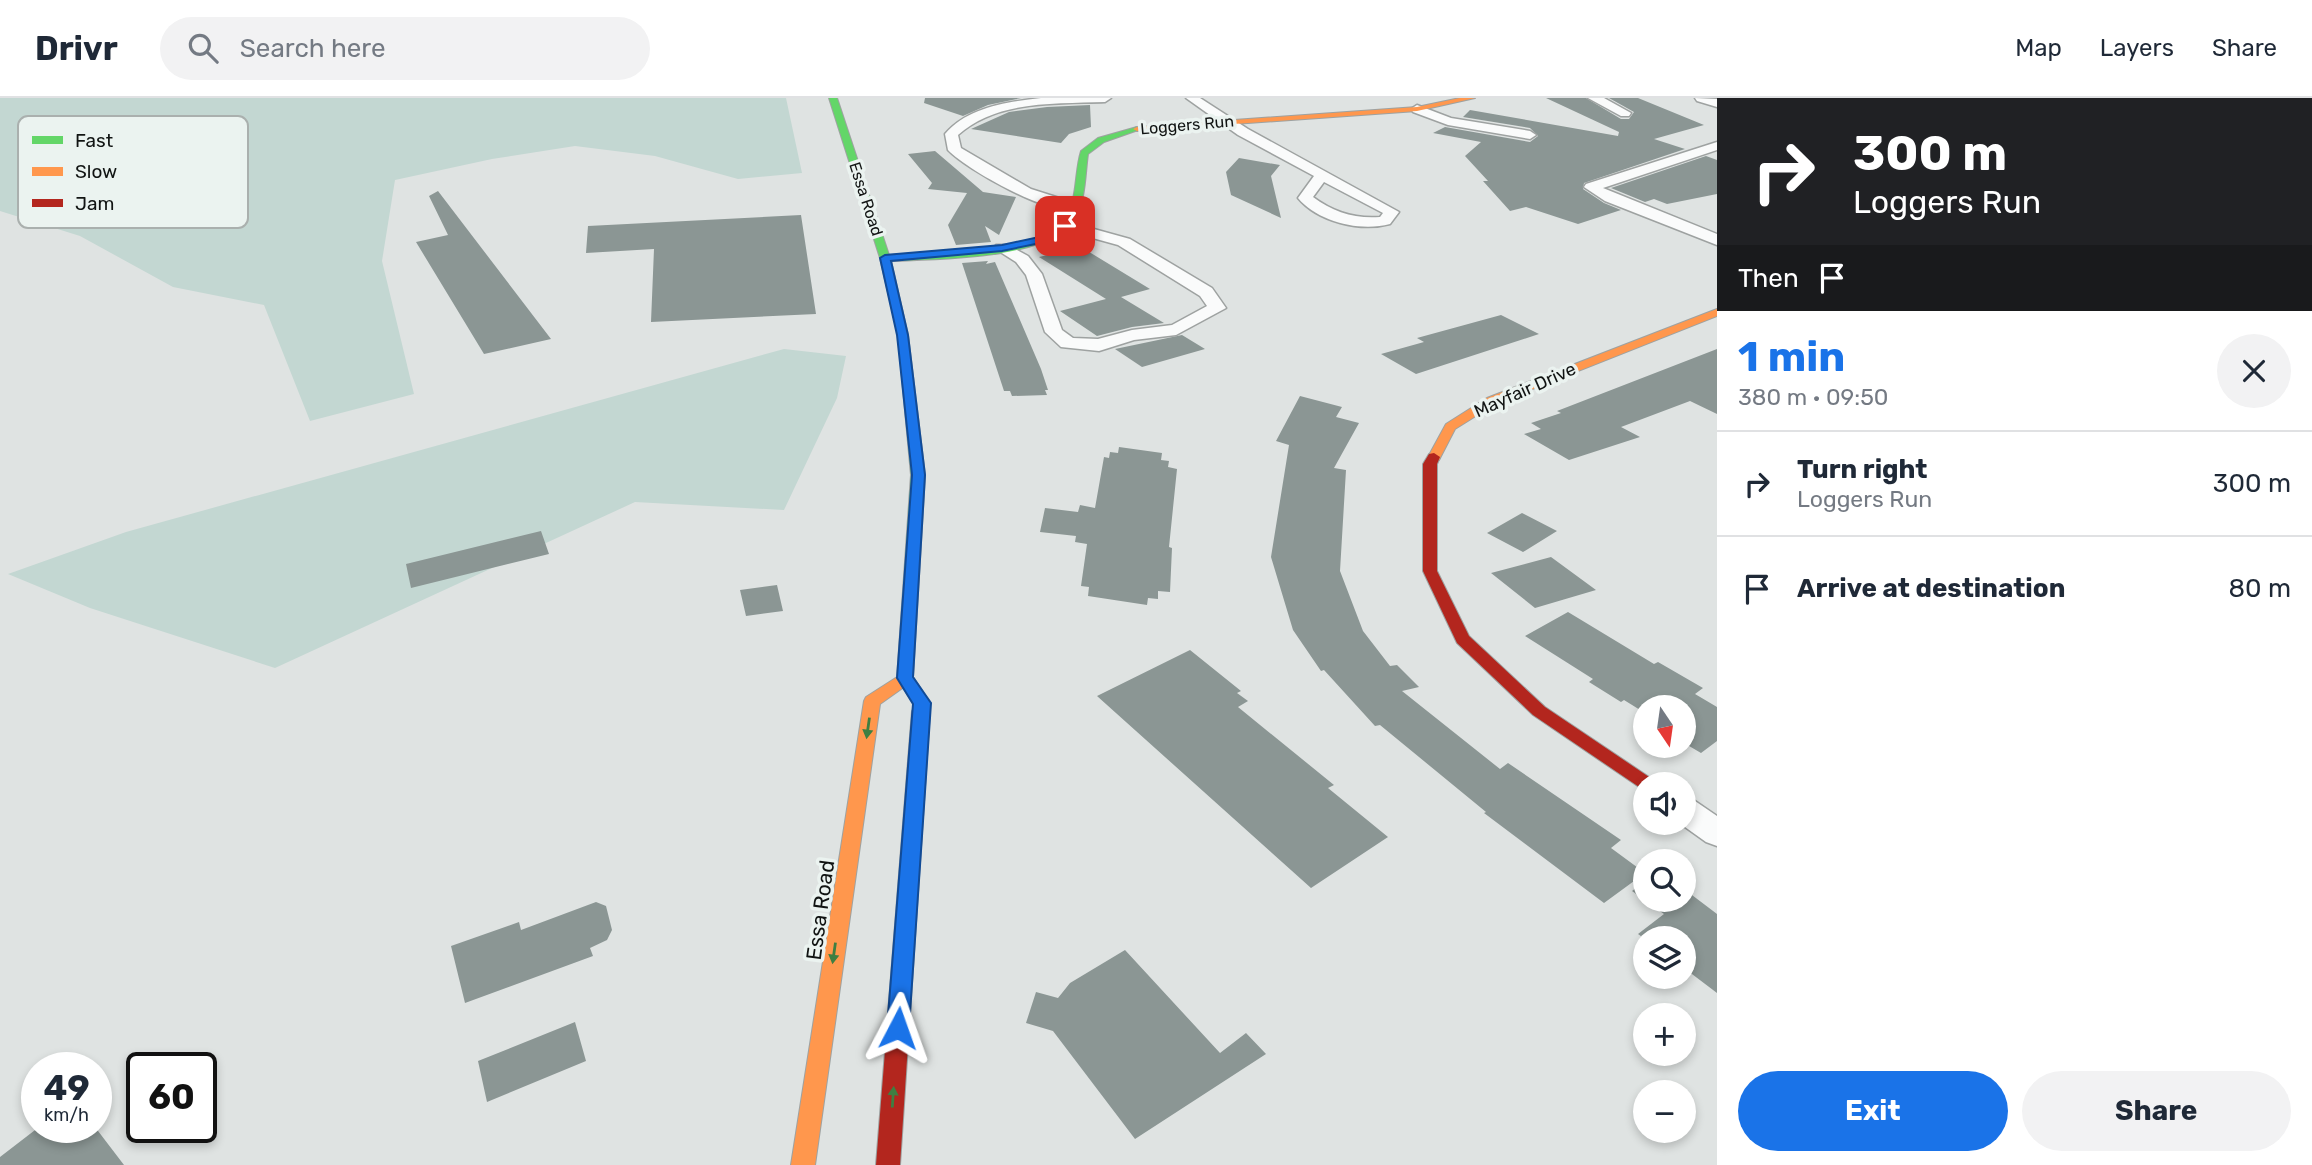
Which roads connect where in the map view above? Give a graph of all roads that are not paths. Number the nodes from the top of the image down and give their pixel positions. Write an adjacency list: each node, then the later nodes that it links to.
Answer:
1 (833, 98): 18 (street, Essa Road)
2 (1105, 98): 14 (street)
3 (1192, 98): 10 (street)
4 (1471, 98): 8 (street, Loggers Run)
5 (1594, 98): 9 (street)
6 (1700, 98): 7 (street)
7 (1717, 103)
8 (1417, 109): 10 (street, Loggers Run); 11 (street)
9 (1625, 113)
10 (1227, 121): 13 (street); 14 (street, Loggers Run)
11 (1530, 135)
12 (1717, 146): 16 (street)
13 (1321, 176): 13 (street)
14 (1073, 207): 15 (street, Loggers Run)
15 (1065, 226): 17 (street); 17 (street)
16 (1717, 240)
17 (1002, 248): 18 (street)
18 (885, 258): 20 (street, Essa Road)
19 (1717, 312): 21 (street, Mayfair Drive)
20 (905, 678): 24 (street, Essa Road, one-way to 24); 25 (street, one-way to 20)
21 (1633, 775)
22 (1696, 818): 23 (street)
23 (1717, 833)
24 (803, 1165)
25 (888, 1165)

